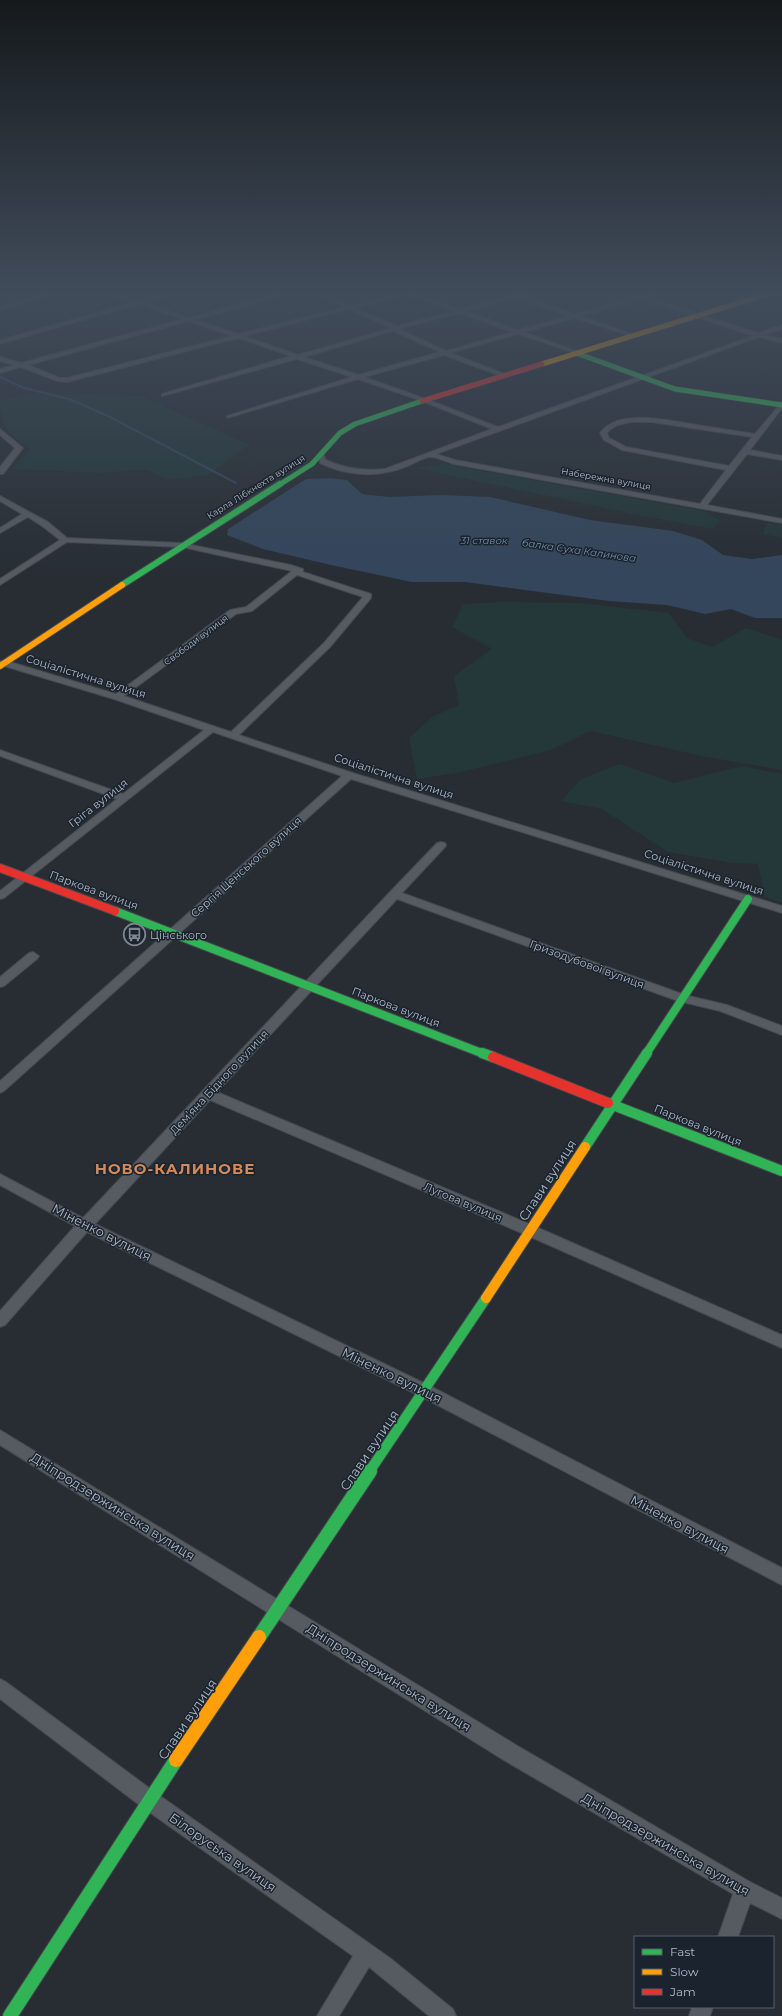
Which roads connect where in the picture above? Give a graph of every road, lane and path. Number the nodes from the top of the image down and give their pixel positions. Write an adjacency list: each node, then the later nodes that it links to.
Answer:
1 (185, 388): 7 (street)
2 (323, 388): 10 (street)
3 (390, 388): 8 (street)
4 (463, 388): 8 (street, Карла Лібкнехта вулиця)
5 (614, 388): 11 (street)
6 (671, 388): 9 (street)
7 (164, 394)
8 (424, 400): 11 (street); 16 (street, Карла Лібкнехта вулиця)
9 (782, 404): 13 (street)
10 (229, 417)
11 (498, 429): 15 (street)
12 (0, 431): 19 (street)
13 (756, 436): 14 (street); 18 (street)
14 (744, 451): 17 (street); 18 (street)
15 (428, 454): 16 (street); 21 (street, Набережна вулиця)
16 (321, 455): 26 (street, Карла Лібкнехта вулиця)
17 (782, 458)
18 (732, 469): 21 (street)
19 (0, 472)
20 (0, 498): 22 (street)
21 (702, 506): 23 (street, Набережна вулиця)
22 (28, 514): 24 (street); 25 (street)
23 (782, 521)
24 (0, 531)
25 (65, 540): 26 (street); 28 (street)
26 (182, 545): 27 (street); 29 (street, Карла Лібкнехта вулиця)
27 (296, 572): 30 (street, Свободи вулиця); 32 (street)
28 (0, 583)
29 (1, 664): 30 (street, Соціалістична вулиця)
30 (117, 697): 31 (street, Соціалістична вулиця)
31 (211, 729): 32 (street, Соціалістична вулиця); 35 (street, Гріга вулиця)
32 (232, 736): 34 (street, Соціалістична вулиця)
33 (0, 753): 35 (street)
34 (349, 775): 41 (street, Соціалістична вулиця); 43 (street, Сергія Ценського вулиця)
35 (124, 798): 38 (street, Гріга вулиця)
36 (441, 845): 39 (street, Дем’яна Бідного вулиця)
37 (0, 868): 38 (street, Паркова вулиця)
38 (24, 877): 40 (street, Гріга вулиця); 43 (street, Паркова вулиця)
39 (394, 894): 46 (street, Дем’яна Бідного вулиця); 47 (street, Гризодубової вулиця)
40 (0, 896)
41 (748, 898): 42 (street, Соціалістична вулиця); 47 (street, Слави вулиця)
42 (782, 910)
43 (173, 932): 46 (street, Паркова вулиця); 49 (street, Сергія Ценського вулиця)
44 (33, 956): 45 (street)
45 (0, 983)
46 (308, 986): 50 (street, Дем’яна Бідного вулиця); 51 (street, Паркова вулиця)
47 (682, 998): 48 (street, Гризодубової вулиця); 51 (street, Слави вулиця)
48 (782, 1031)
49 (0, 1088)
50 (209, 1094): 54 (street, Дем’яна Бідного вулиця); 55 (street, Лугова вулиця)
51 (613, 1104): 52 (street, Паркова вулиця); 55 (street, Слави вулиця)
52 (782, 1171)
53 (0, 1179): 54 (street, Міненко вулиця)
54 (85, 1225): 56 (street, Дем’яна Бідного вулиця); 58 (street, Міненко вулиця)
55 (529, 1230): 57 (street, Лугова вулиця); 58 (street, Слави вулиця)
56 (0, 1321)
57 (782, 1342)
58 (425, 1391): 60 (street, Міненко вулиця); 61 (street, Слави вулиця)
59 (0, 1437): 61 (street, Дніпродзержинська вулиця)
60 (782, 1577)
61 (278, 1608): 63 (street, Слави вулиця); 64 (street, Дніпродзержинська вулиця)
62 (0, 1688): 63 (street, Білоруська вулиця)
63 (149, 1800): 67 (street, Білоруська вулиця); 68 (street, Слави вулиця)
64 (745, 1890): 65 (street, Дніпродзержинська вулиця); 66 (street)
65 (782, 1909)
66 (728, 1936)
67 (366, 1953): 69 (street); 70 (street, Білоруська вулиця)
68 (10, 2016)
69 (326, 2016)
70 (446, 2016)

